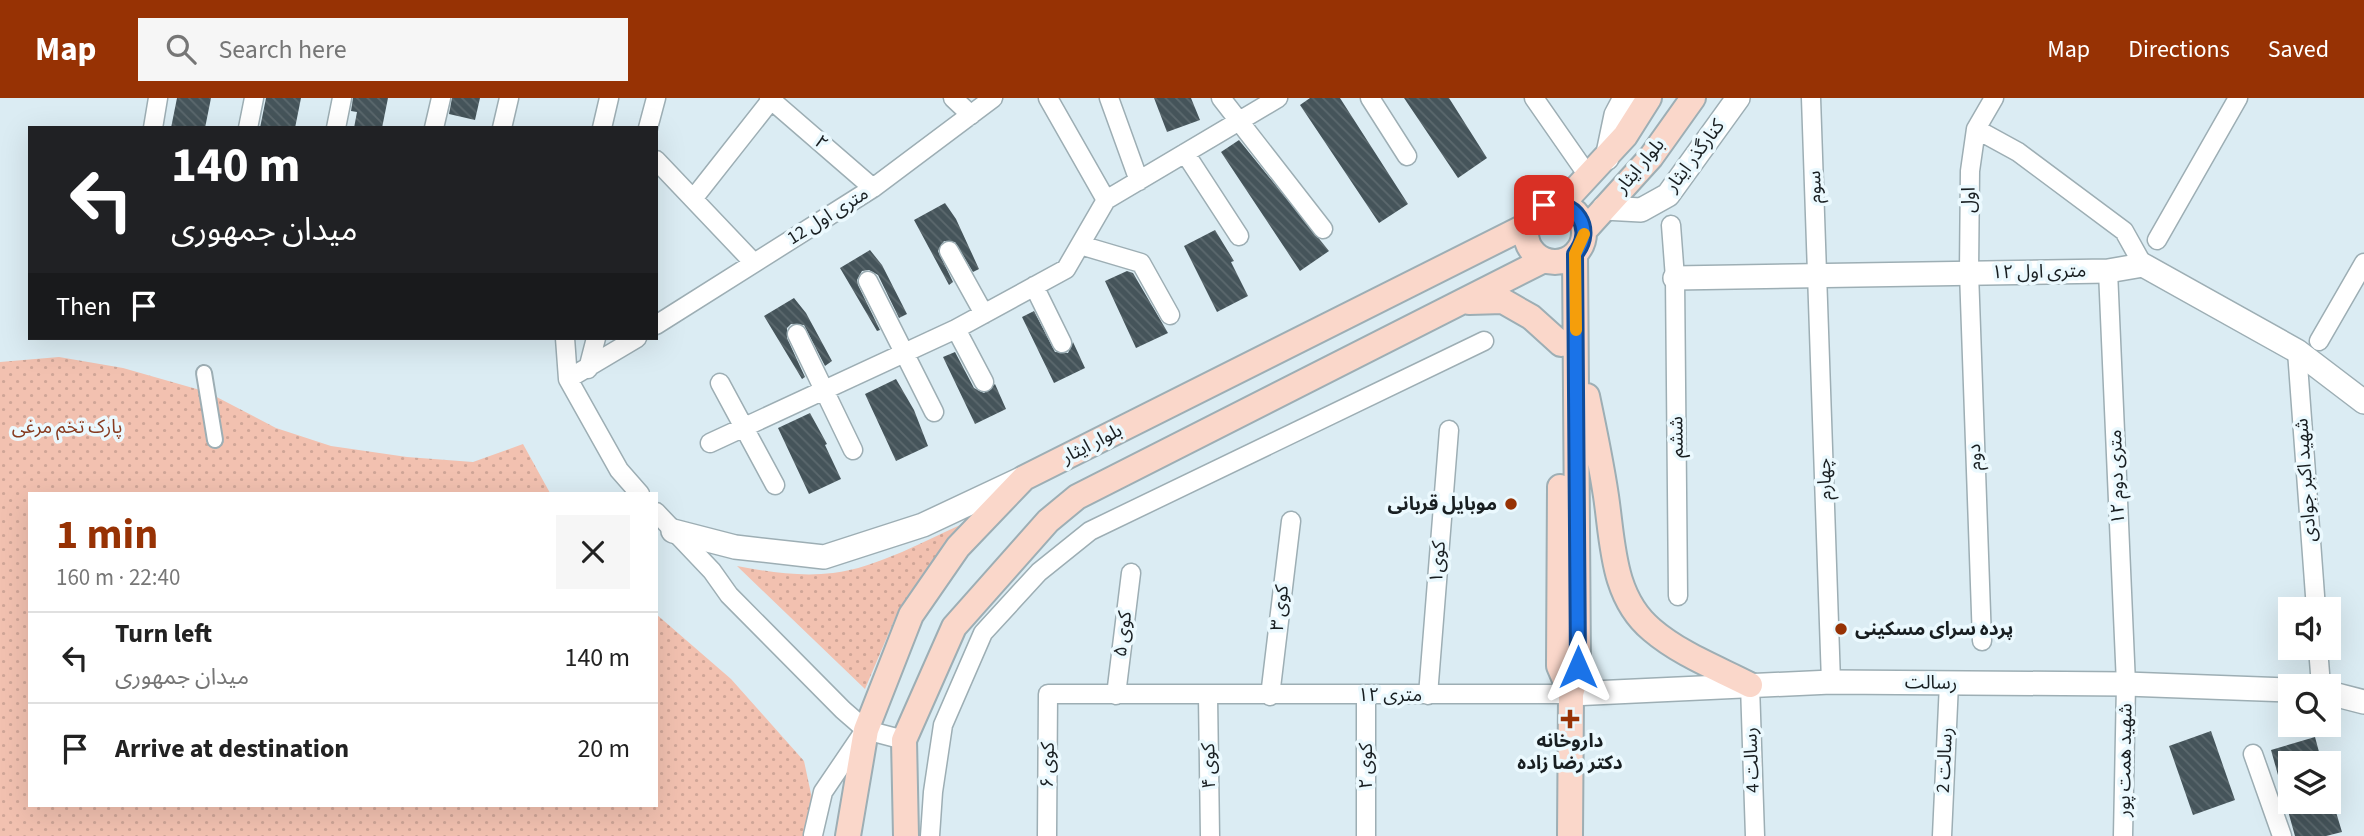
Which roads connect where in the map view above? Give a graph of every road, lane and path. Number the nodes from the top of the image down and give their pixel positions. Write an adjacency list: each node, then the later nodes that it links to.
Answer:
1 (158, 98): 26 (street)
2 (254, 98): 27 (street)
3 (342, 98): 28 (street)
4 (441, 98): 29 (street)
5 (509, 98): 30 (street)
6 (609, 98): 31 (street)
7 (656, 98): 32 (street)
8 (953, 98): 24 (street)
9 (993, 98): 24 (street, 12 متری اول)
10 (1048, 98): 42 (street)
11 (1109, 98): 39 (street)
12 (1221, 98): 25 (street)
13 (1278, 98): 25 (street)
14 (1370, 98): 35 (street)
15 (1534, 98): 38 (street)
16 (1625, 98): 36 (street)
17 (1649, 98): 36 (main road, بلوار ایثار)
18 (1693, 98): 44 (main road, بلوار ایثار)
19 (1738, 98): 44 (street, کنارگذر ایثار)
20 (1811, 98): 59 (street, سوم)
21 (1994, 98): 33 (street)
22 (2238, 98): 50 (street)
23 (770, 99): 40 (street, ۲); 41 (street)
24 (971, 115): 40 (street, 12 متری اول)
25 (1239, 121): 34 (street); 47 (street)
26 (153, 126)
27 (248, 126)
28 (336, 126)
29 (434, 126)
30 (502, 126)
31 (602, 126)
32 (649, 126)
33 (1976, 129): 56 (street); 58 (street, اول)
34 (1185, 153): 39 (street); 49 (street)
35 (1407, 156)
36 (1607, 158): 38 (main road, بلوار ایثار)
37 (658, 162): 41 (street)
38 (1589, 177): 43 (main road, بلوار ایثار)
39 (1139, 181): 42 (street)
40 (873, 188): 54 (street, 12 متری اول)
41 (693, 198): 54 (street)
42 (1106, 200): 51 (street)
43 (1562, 204): 46 (main road); 48 (main road)
44 (1604, 208): 48 (main road, بلوار ایثار)
45 (1671, 225): 60 (street, ششم)
46 (1526, 226): 53 (main road); 91 (main road, بلوار ایثار)
47 (1323, 229)
48 (1584, 231): 53 (main road)
49 (1240, 236)
50 (2157, 240)
51 (1080, 245): 62 (street); 65 (street)
52 (949, 251): 64 (street)
53 (1560, 259): 63 (main road); 72 (main road)
54 (753, 262): 66 (street, 12 متری اول)
55 (2364, 263): 74 (street)
56 (2143, 265): 57 (street, ۱۲ متری اول); 76 (street)
57 (2108, 271): 58 (street, ۱۲ متری اول); 103 (street, ۱۲ متری دوم)
58 (1969, 272): 59 (street, ۱۲ متری اول); 100 (street, دوم)
59 (1819, 276): 60 (street, ۱۲ متری اول); 101 (street, چهارم)
60 (1675, 278): 98 (street, ششم)
61 (868, 281): 77 (street)
62 (1034, 286): 64 (street); 75 (street)
63 (1461, 302): 72 (main road); 116 (main road)
64 (984, 314): 67 (street)
65 (1170, 315)
66 (658, 324)
67 (956, 329): 77 (street); 81 (street)
68 (797, 334): 83 (street)
69 (565, 340): 80 (street)
70 (595, 340): 78 (street)
71 (634, 340): 78 (street)
72 (1568, 340): 104 (main road); 107 (main road)
73 (1484, 341): 121 (street)
74 (2319, 341)
75 (1062, 343)
76 (2297, 351): 84 (street); 99 (street, شهید اکبر جوادی)
77 (904, 353): 83 (street); 85 (street)
78 (588, 369): 80 (street)
79 (204, 373): 88 (street)
80 (568, 379): 93 (street)
81 (984, 382)
82 (720, 383): 86 (street)
83 (825, 390): 86 (street); 90 (street)
84 (2364, 402)
85 (934, 412)
86 (744, 428): 89 (street); 92 (street)
87 (1449, 430): 110 (street, کوی۱)
88 (215, 440)
89 (710, 443)
90 (853, 450)
91 (1024, 478): 96 (street); 115 (main road, بلوار ایثار)
92 (775, 485)
93 (638, 492)
94 (658, 514): 96 (street)
95 (1291, 520): 112 (street, کوی ۳)
96 (673, 531): 115 (street)
97 (1131, 573): 108 (street, کوی ۵)
98 (1678, 596)
99 (2314, 597)
100 (1982, 642)
101 (1831, 682): 102 (street, رسالت); 104 (street, رسالت)
102 (1949, 683): 103 (street, رسالت); 127 (street, رسالت 2)
103 (2126, 684): 105 (street, رسالت); 128 (street, شهید همت پور)
104 (1750, 685): 107 (street, رسالت); 126 (street, رسالت 4)
105 (2278, 690)
106 (1048, 694): 108 (street, ۱۲ متری); 122 (street, کوی ۶)
107 (1571, 694): 110 (street, ۱۲ متری); 125 (main road)
108 (1116, 695): 111 (street, ۱۲ متری)
109 (1366, 695): 110 (street, ۱۲ متری); 112 (street, ۱۲ متری); 124 (street, کوی ۲)
110 (1428, 695)
111 (1208, 696): 112 (street, ۱۲ متری); 123 (street, کوی ۴)
112 (1270, 696)
113 (2341, 696): 114 (street)
114 (2364, 702)
115 (866, 730): 116 (street); 118 (street); 119 (main road, بلوار ایثار)
116 (904, 740): 120 (main road)
117 (2253, 754): 129 (street)
118 (813, 835)
119 (848, 836)
120 (906, 836)
121 (930, 836)
122 (1047, 836)
123 (1210, 836)
124 (1366, 836)
125 (1570, 836)
126 (1755, 836)
127 (1942, 836)
128 (2123, 836)
129 (2282, 836)

